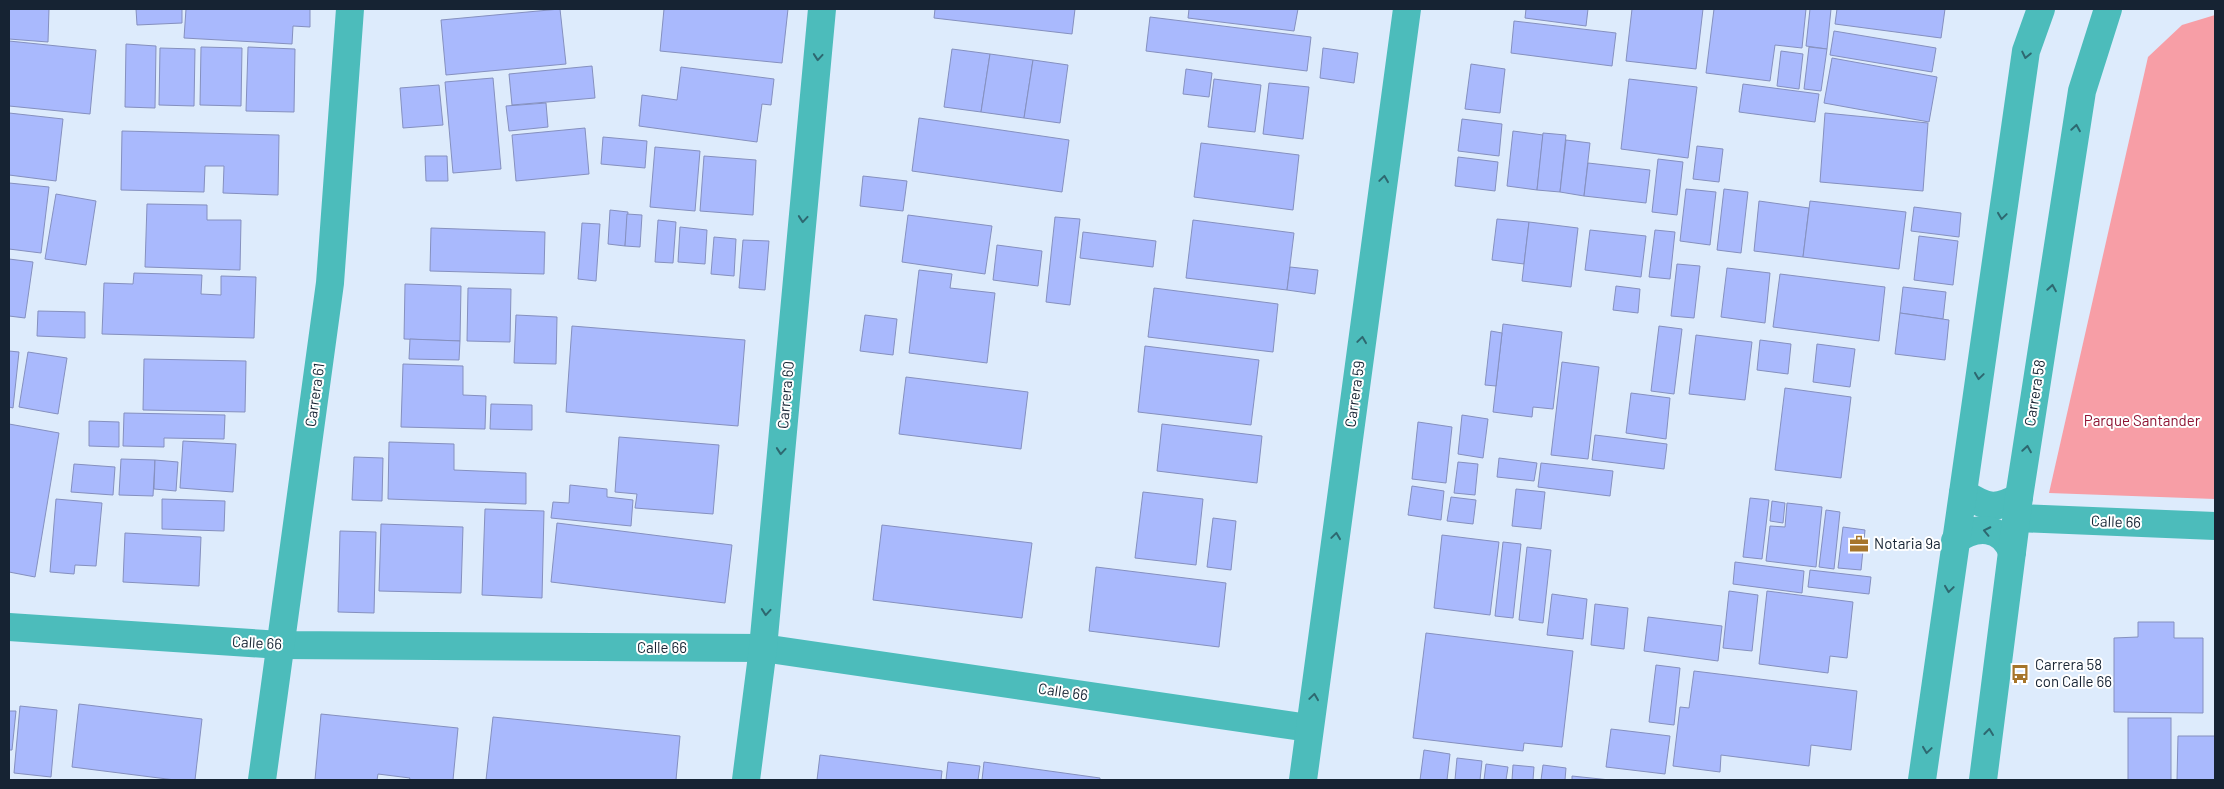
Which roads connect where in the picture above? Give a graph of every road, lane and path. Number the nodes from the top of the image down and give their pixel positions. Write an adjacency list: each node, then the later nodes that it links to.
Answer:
1 (350, 9): 12 (street, Carrera 61)
2 (822, 9): 13 (street, Carrera 60, one-way to 13)
3 (1408, 9): 14 (street, Carrera 59, one-way to 3)
4 (2041, 9): 6 (street, one-way to 6)
5 (2108, 9): 7 (street, Carrera 58, one-way to 5)
6 (1963, 493): 7 (street); 9 (street)
7 (2018, 508): 8 (street, Calle 66); 10 (street, Carrera 58)
8 (2215, 526)
9 (1955, 541): 10 (street, one-way to 9); 18 (street, one-way to 18)
10 (2012, 552): 19 (street, Carrera 58, one-way to 10)
11 (9, 627): 12 (street, Calle 66)
12 (281, 645): 13 (street, Calle 66); 15 (street, Carrera 61)
13 (763, 648): 14 (street, Calle 66); 16 (street, Carrera 60)
14 (1309, 728): 17 (street, Carrera 59)
15 (262, 780)
16 (746, 780)
17 (1303, 780)
18 (1922, 780)
19 (1983, 780)

